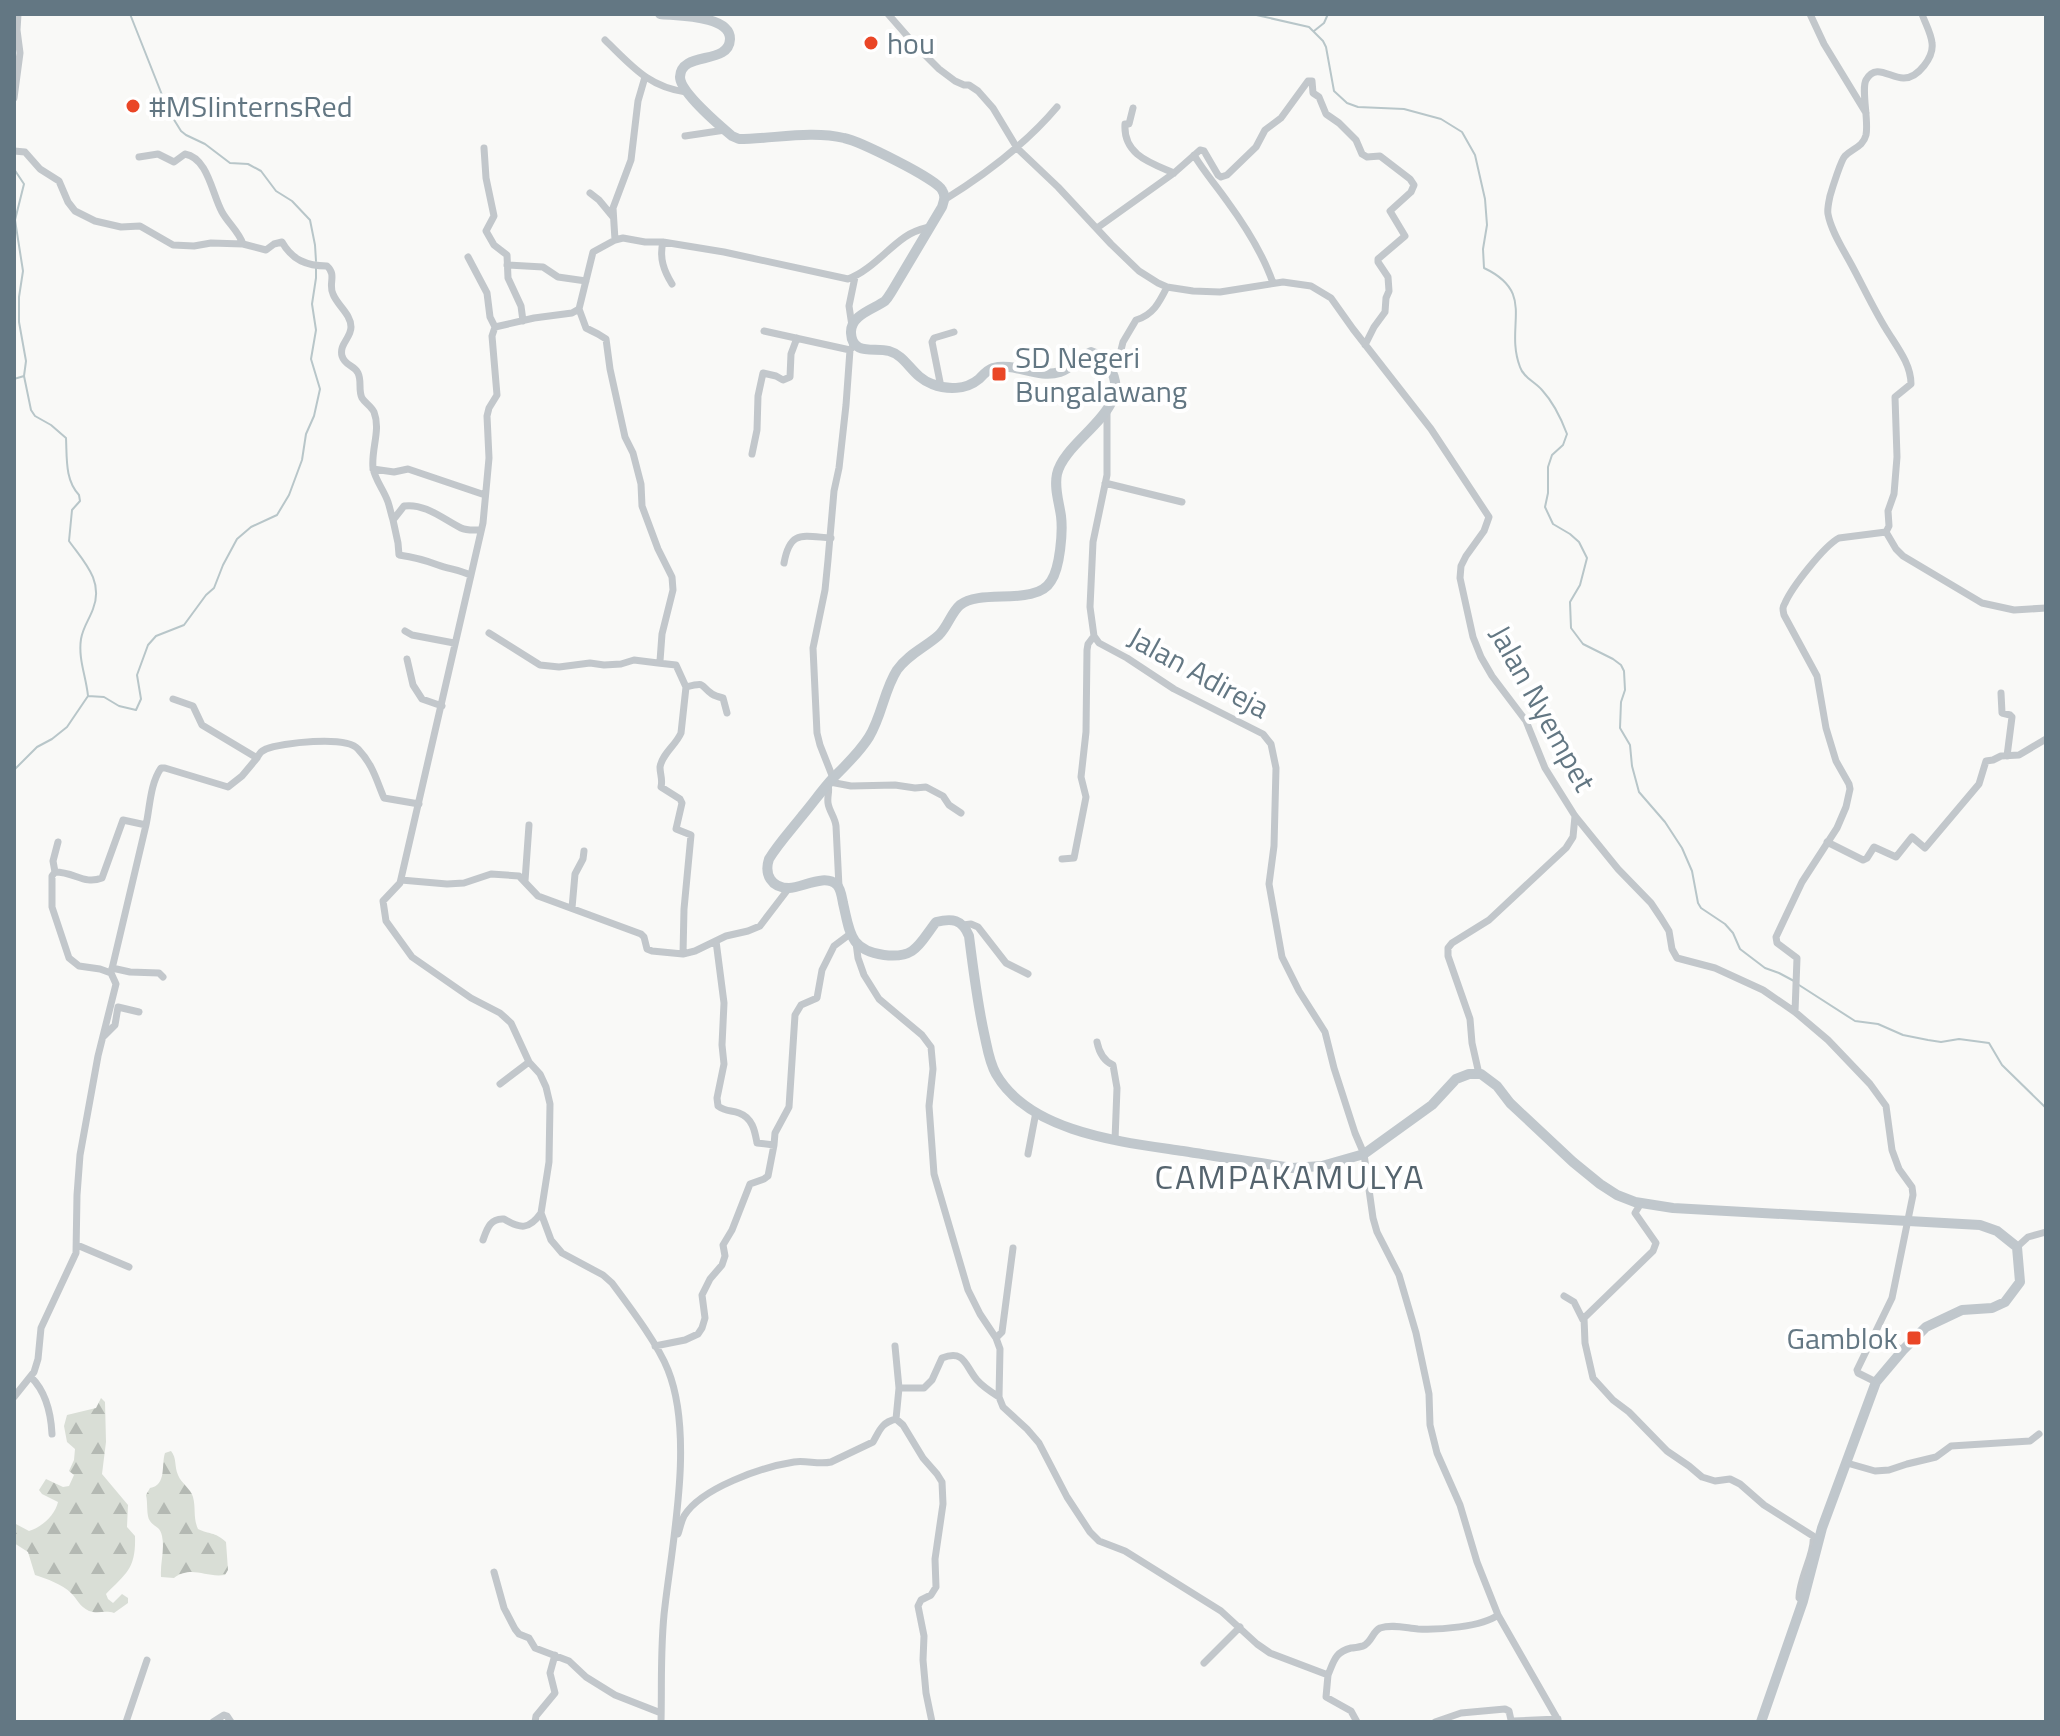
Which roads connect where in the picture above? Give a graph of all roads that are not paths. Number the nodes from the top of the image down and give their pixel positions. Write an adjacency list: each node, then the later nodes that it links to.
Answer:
1 (18, 14): 9 (street)
2 (660, 14): 8 (street)
3 (888, 14): 16 (street, Jalan Nyempet)
4 (1810, 14): 12 (street)
5 (1922, 14): 12 (street)
6 (605, 40): 7 (street)
7 (645, 77): 8 (street); 23 (street)
8 (686, 92): 13 (street)
9 (14, 98)
10 (1057, 107): 16 (street)
11 (1133, 108): 20 (street)
12 (1867, 115): 55 (street)
13 (725, 130): 14 (street); 22 (street)
14 (685, 136)
15 (484, 148): 30 (street)
16 (1017, 148): 22 (street); 25 (street, Jalan Nyempet)
17 (14, 151): 28 (street)
18 (1194, 155): 20 (street); 33 (street); 43 (street)
19 (139, 157): 28 (street)
20 (1174, 173): 25 (street)
21 (590, 193): 23 (street)
22 (944, 200): 24 (street)
23 (613, 217): 26 (street)
24 (929, 227): 31 (street); 38 (street)
25 (1097, 228): 35 (street, Jalan Nyempet)
26 (615, 240): 27 (street); 32 (street)
27 (663, 242): 31 (street); 34 (street)
28 (243, 244): 49 (street)
29 (468, 257): 39 (street)
30 (507, 265): 32 (street); 37 (street)
31 (855, 277): 38 (street)
32 (586, 281): 36 (street)
33 (1273, 283): 35 (street, Jalan Nyempet); 43 (street, Jalan Nyempet)
34 (672, 284)
35 (1167, 287): 45 (street)
36 (579, 309): 37 (street); 65 (street)
37 (523, 321): 39 (street)
38 (852, 326): 44 (street)
39 (495, 327): 51 (street)
40 (764, 331): 42 (street)
41 (954, 332): 46 (street)
42 (797, 338): 44 (street); 48 (street)
43 (1365, 345): 77 (street, Jalan Nyempet)
44 (852, 348): 46 (street); 56 (street)
45 (1106, 363): 46 (street); 47 (street)
46 (941, 387)
47 (1107, 410): 50 (street, Jalan Adireja); 74 (street)
48 (752, 454)
49 (373, 469): 51 (street); 53 (street)
50 (1105, 483): 52 (street); 62 (street, Jalan Adireja)
51 (485, 495): 54 (street)
52 (1182, 502)
53 (393, 520): 54 (street); 58 (street)
54 (481, 530): 58 (street)
55 (1886, 532): 59 (street); 81 (street)
56 (829, 538): 57 (street); 74 (street)
57 (784, 563)
58 (470, 575): 63 (street)
59 (2046, 608)
60 (405, 631): 63 (street)
61 (489, 633): 65 (street)
62 (1094, 636): 83 (street); 108 (street, Jalan Adireja)
63 (454, 643): 69 (street)
64 (407, 659): 69 (street)
65 (658, 663): 66 (street)
66 (686, 687): 70 (street); 93 (street)
67 (2001, 693): 72 (street)
68 (173, 699): 73 (street)
69 (442, 706): 75 (street)
70 (727, 713)
71 (2046, 739): 72 (street)
72 (2007, 756): 81 (street)
73 (257, 758): 75 (street); 78 (street)
74 (831, 781): 76 (street); 87 (street); 88 (street)
75 (419, 804): 85 (street)
76 (961, 813)
77 (1575, 816): 98 (street, Jalan Nyempet); 102 (street)
78 (146, 825): 84 (street); 94 (street)
79 (529, 825): 86 (street)
80 (58, 842): 84 (street)
81 (1827, 842): 98 (street)
82 (584, 851): 89 (street)
83 (1062, 859)
84 (55, 872): 94 (street)
85 (401, 880): 86 (street); 101 (street)
86 (525, 881): 89 (street)
87 (789, 888): 88 (street); 92 (street)
88 (839, 889): 91 (street)
89 (572, 908): 93 (street)
90 (963, 925): 91 (street); 95 (street); 104 (street)
91 (853, 939): 106 (street); 121 (street)
92 (716, 941): 93 (street); 106 (street)
93 (683, 954)
94 (111, 970): 96 (street); 99 (street)
95 (1028, 974)
96 (163, 977)
97 (139, 1012): 99 (street)
98 (1795, 1012): 111 (street, Jalan Nyempet)
99 (102, 1038): 114 (street)
100 (1097, 1042): 105 (street)
101 (529, 1062): 103 (street); 110 (street)
102 (1479, 1074): 108 (street); 109 (street)
103 (500, 1084)
104 (1036, 1112): 105 (street); 107 (street)
105 (1115, 1140): 108 (street)
106 (774, 1145): 122 (street)
107 (1028, 1154)
108 (1364, 1154): 137 (street)
109 (1641, 1203): 111 (street); 119 (street)
110 (541, 1213): 113 (street); 122 (street)
111 (1908, 1222): 115 (street); 120 (street, Jalan Nyempet)
112 (2046, 1232): 115 (street)
113 (483, 1240)
114 (77, 1245): 117 (street); 125 (street)
115 (2017, 1247): 124 (street)
116 (1013, 1248): 121 (street)
117 (129, 1267)
118 (1564, 1296): 119 (street)
119 (1583, 1320): 136 (street)
120 (1873, 1336): 124 (street); 126 (street, Jalan Nyempet)
121 (996, 1338): 129 (street)
122 (655, 1346): 134 (street)
123 (895, 1346): 127 (street)
124 (1903, 1350): 126 (street)
125 (31, 1377): 128 (street); 131 (street)
126 (1876, 1382): 133 (street)
127 (899, 1388): 129 (street); 130 (street)
128 (14, 1397)
129 (999, 1397): 138 (street)
130 (896, 1419): 134 (street); 150 (street)
131 (52, 1434)
132 (2039, 1434): 133 (street)
133 (1847, 1463): 136 (street)
134 (674, 1547): 143 (street)
135 (494, 1572): 139 (street)
136 (1803, 1601): 153 (street)
137 (1498, 1615): 142 (street); 145 (street)
138 (1240, 1627): 141 (street); 142 (street)
139 (555, 1655): 143 (street); 149 (street)
140 (147, 1660): 144 (street)
141 (1204, 1663)
142 (1328, 1675): 151 (street)
143 (661, 1718)
144 (127, 1720): 146 (street)
145 (1559, 1720): 152 (street)
146 (138, 1722)
147 (213, 1722): 148 (street)
148 (231, 1722)
149 (535, 1722)
150 (932, 1722)
151 (1357, 1722)
152 (1435, 1722)
153 (1761, 1722)

